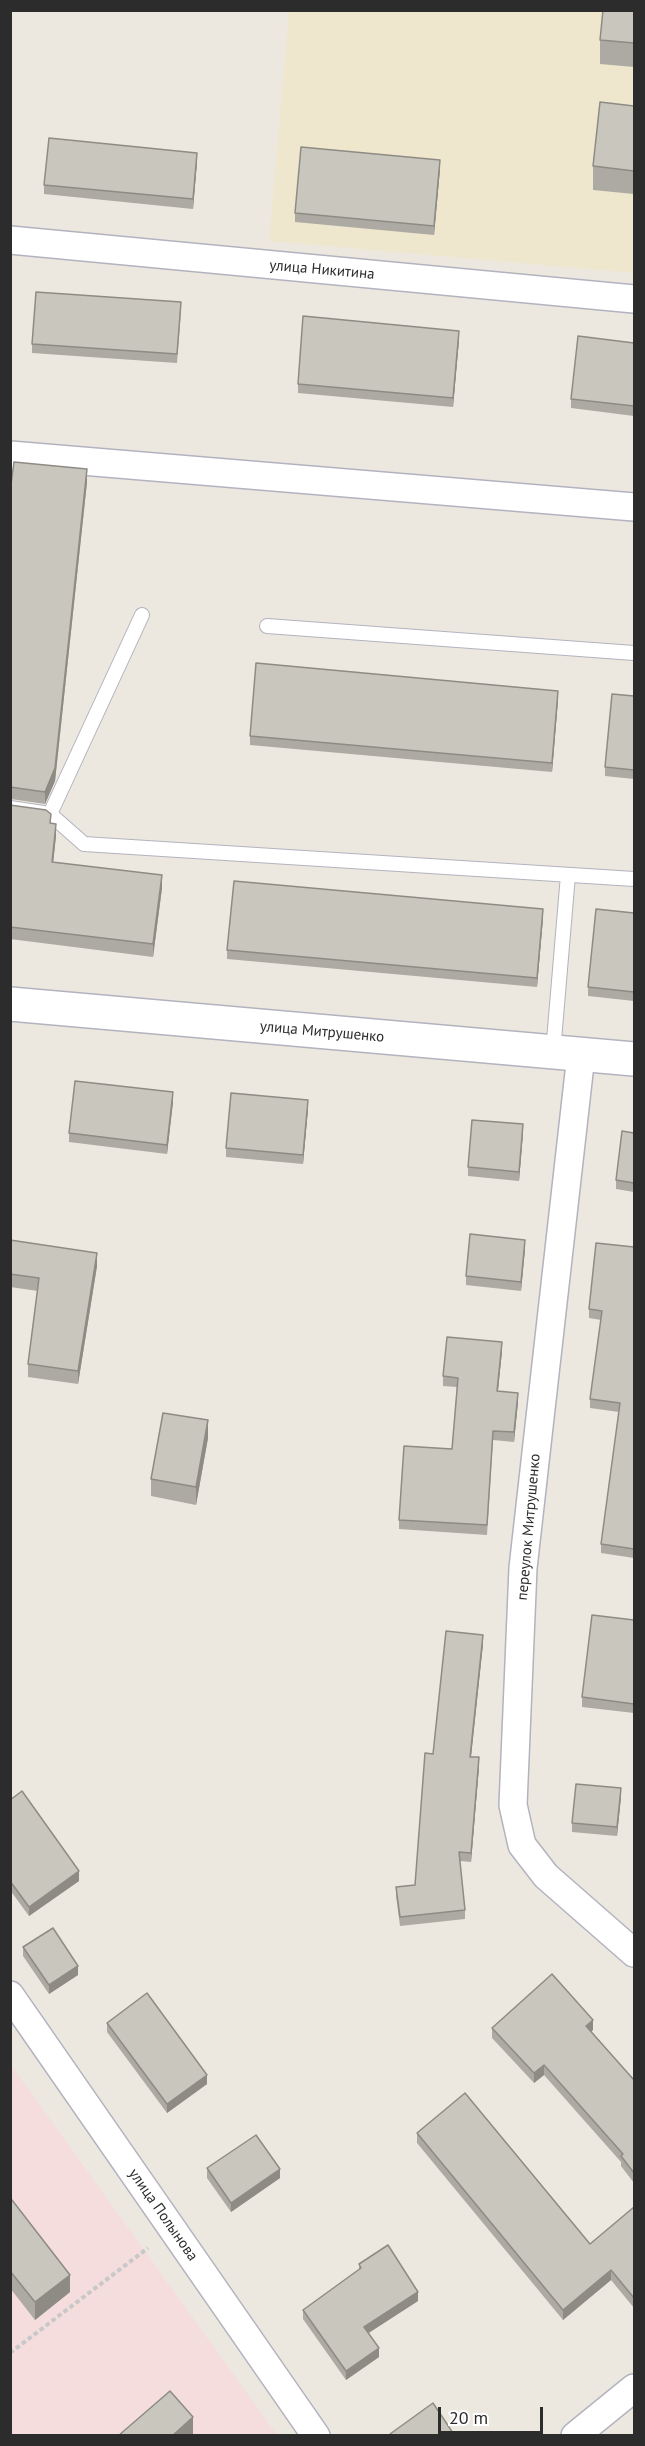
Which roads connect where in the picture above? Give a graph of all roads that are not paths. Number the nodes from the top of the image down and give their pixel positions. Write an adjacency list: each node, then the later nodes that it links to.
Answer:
1 (10, 240): 2 (street, улица Никитина)
2 (634, 299)
3 (10, 455): 4 (street)
4 (634, 507)
5 (142, 615): 9 (lane)
6 (267, 626): 7 (lane)
7 (634, 653)
8 (10, 808): 9 (lane)
9 (50, 814): 10 (lane)
10 (567, 875): 11 (lane); 13 (lane)
11 (634, 879)
12 (10, 1004): 13 (street, улица Митрушенко)
13 (567, 1053): 14 (street, улица Митрушенко); 15 (street, переулок Митрушенко)
14 (634, 1059)
15 (634, 1953)
16 (10, 1995): 18 (street, улица Полынова)
17 (634, 2388): 19 (street)
18 (316, 2436)
19 (575, 2436)

